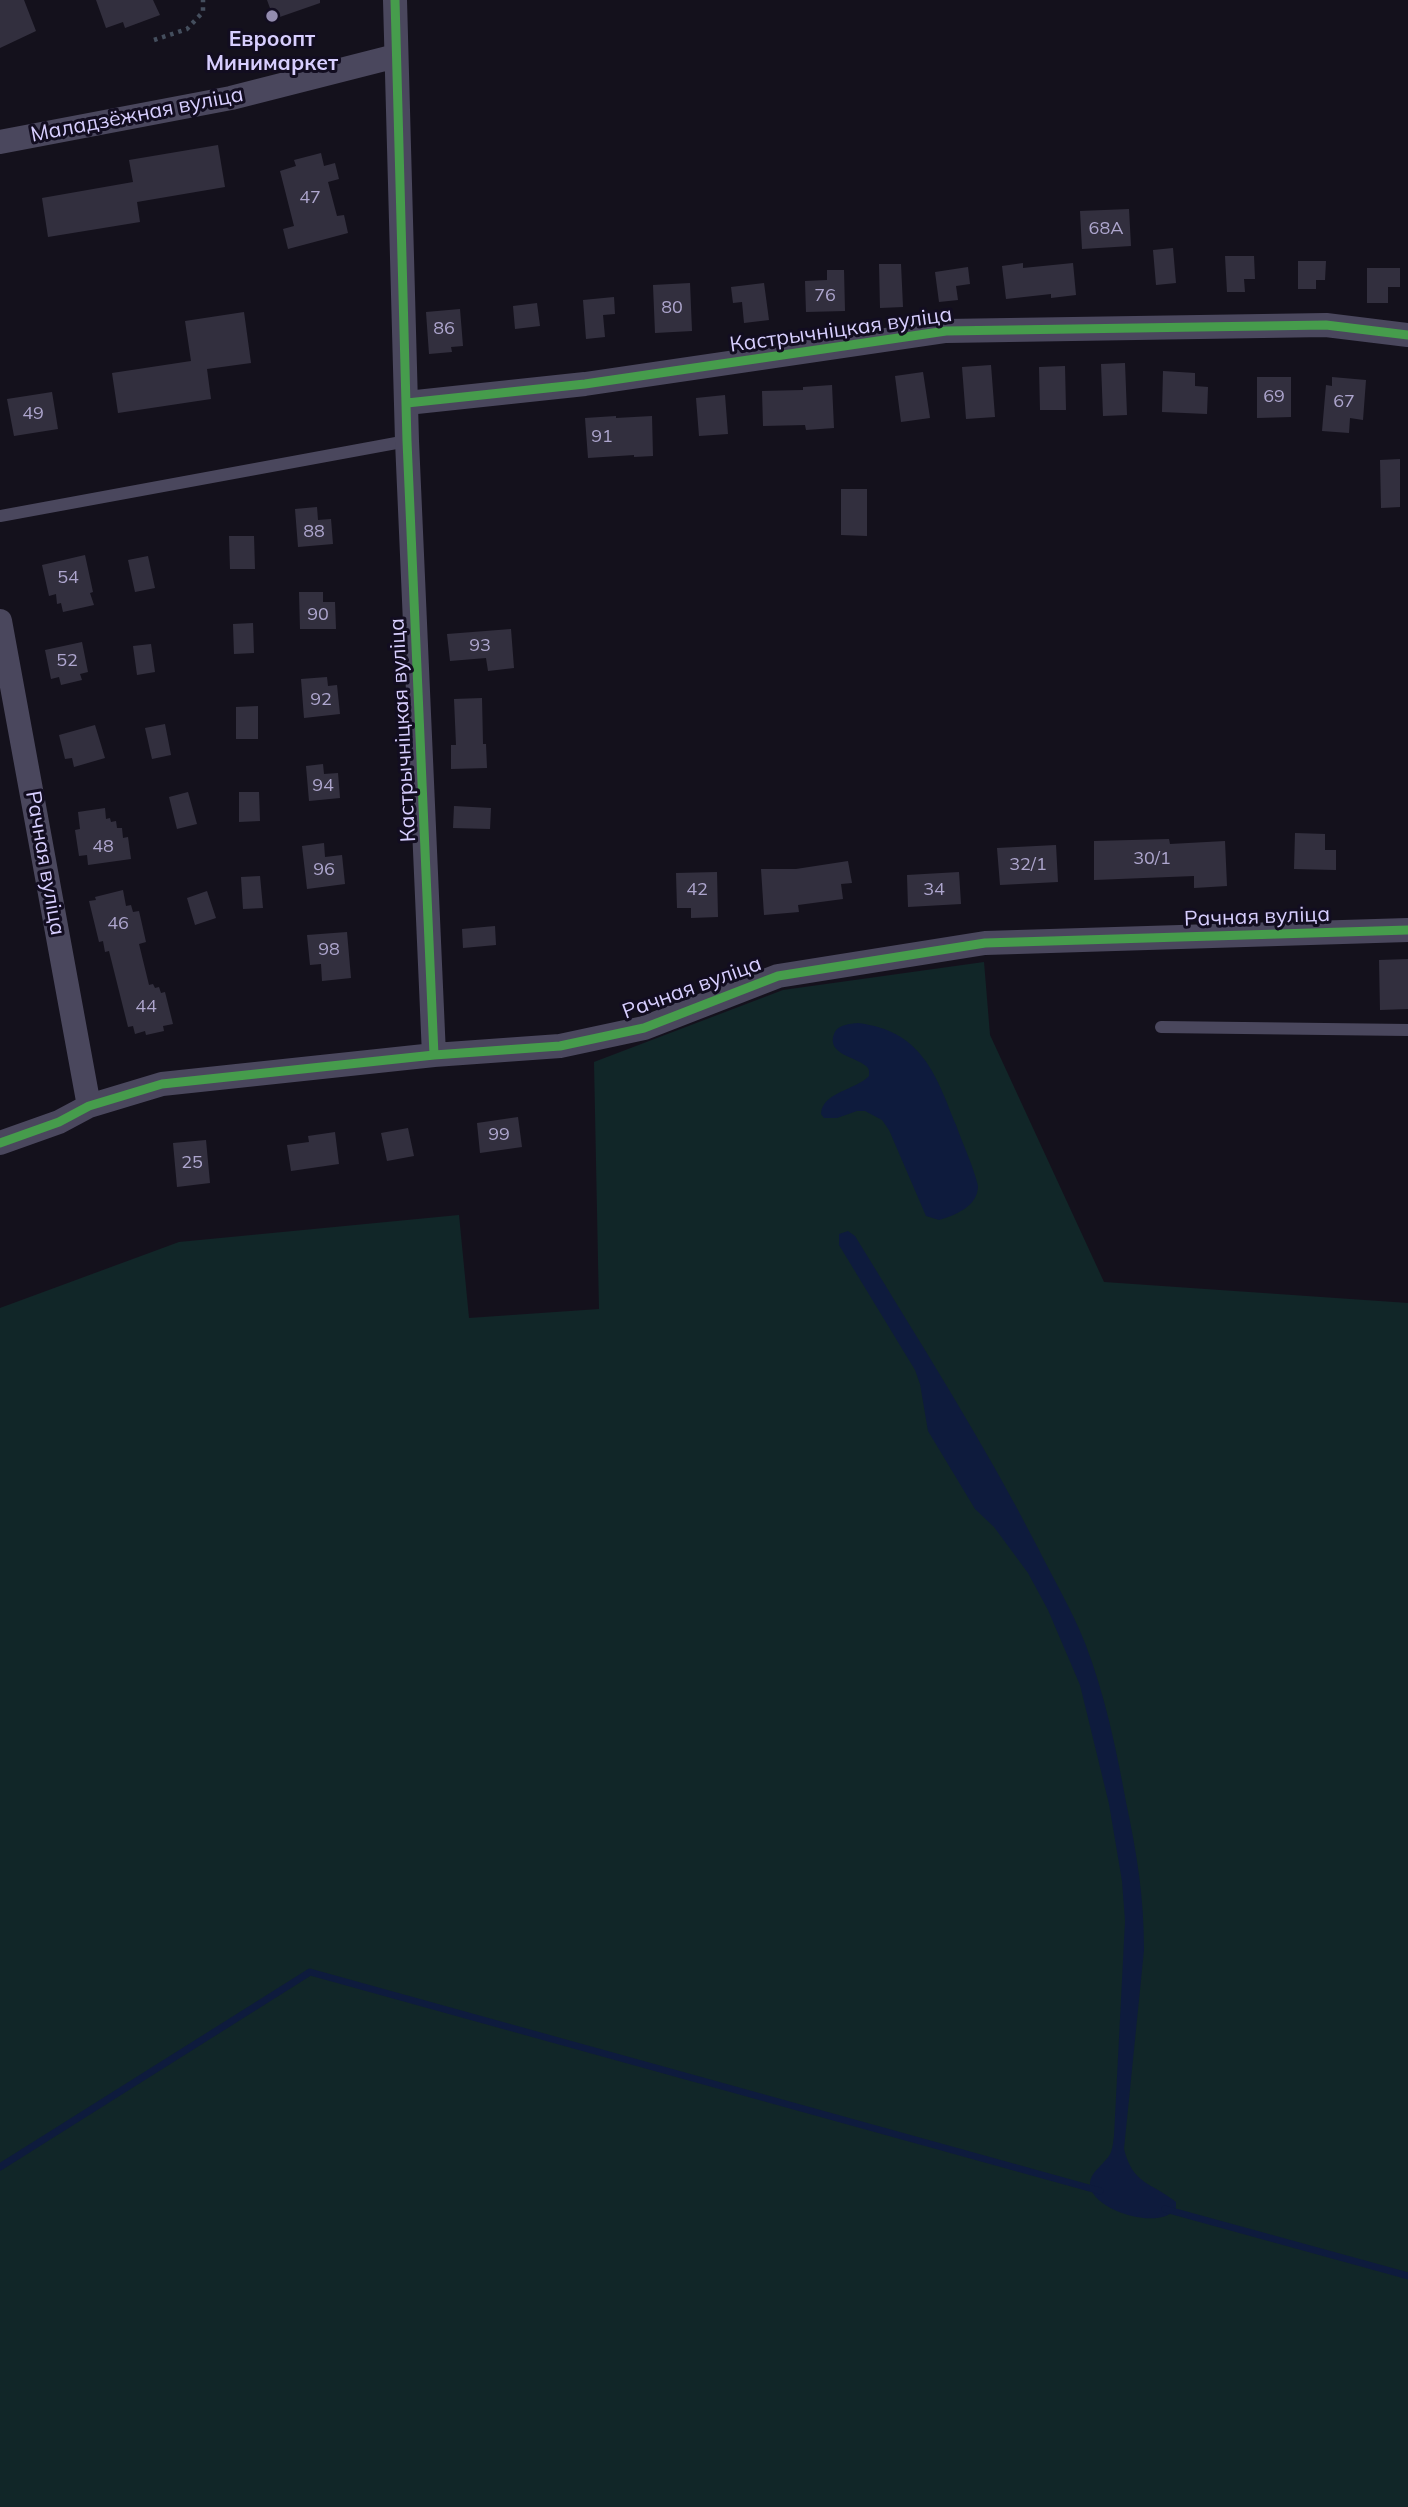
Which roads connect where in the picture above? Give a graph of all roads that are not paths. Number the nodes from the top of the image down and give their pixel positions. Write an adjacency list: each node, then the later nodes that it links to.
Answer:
1 (395, 0): 2 (street, Кастрычніцкая вуліца)
2 (396, 57): 3 (street, Маладзёжная вуліца); 5 (street, Кастрычніцкая вуліца)
3 (0, 142)
4 (1408, 335): 5 (street, Кастрычніцкая вуліца)
5 (407, 403): 6 (street, Кастрычніцкая вуліца)
6 (408, 441): 7 (lane); 12 (street, Кастрычніцкая вуліца)
7 (0, 516)
8 (0, 621): 13 (street, Рачная вуліца)
9 (1408, 930): 12 (street, Рачная вуліца)
10 (1161, 1027): 11 (lane)
11 (1408, 1030)
12 (434, 1055): 13 (street, Рачная вуліца)
13 (89, 1105): 14 (street, Рачная вуліца)
14 (0, 1143)

